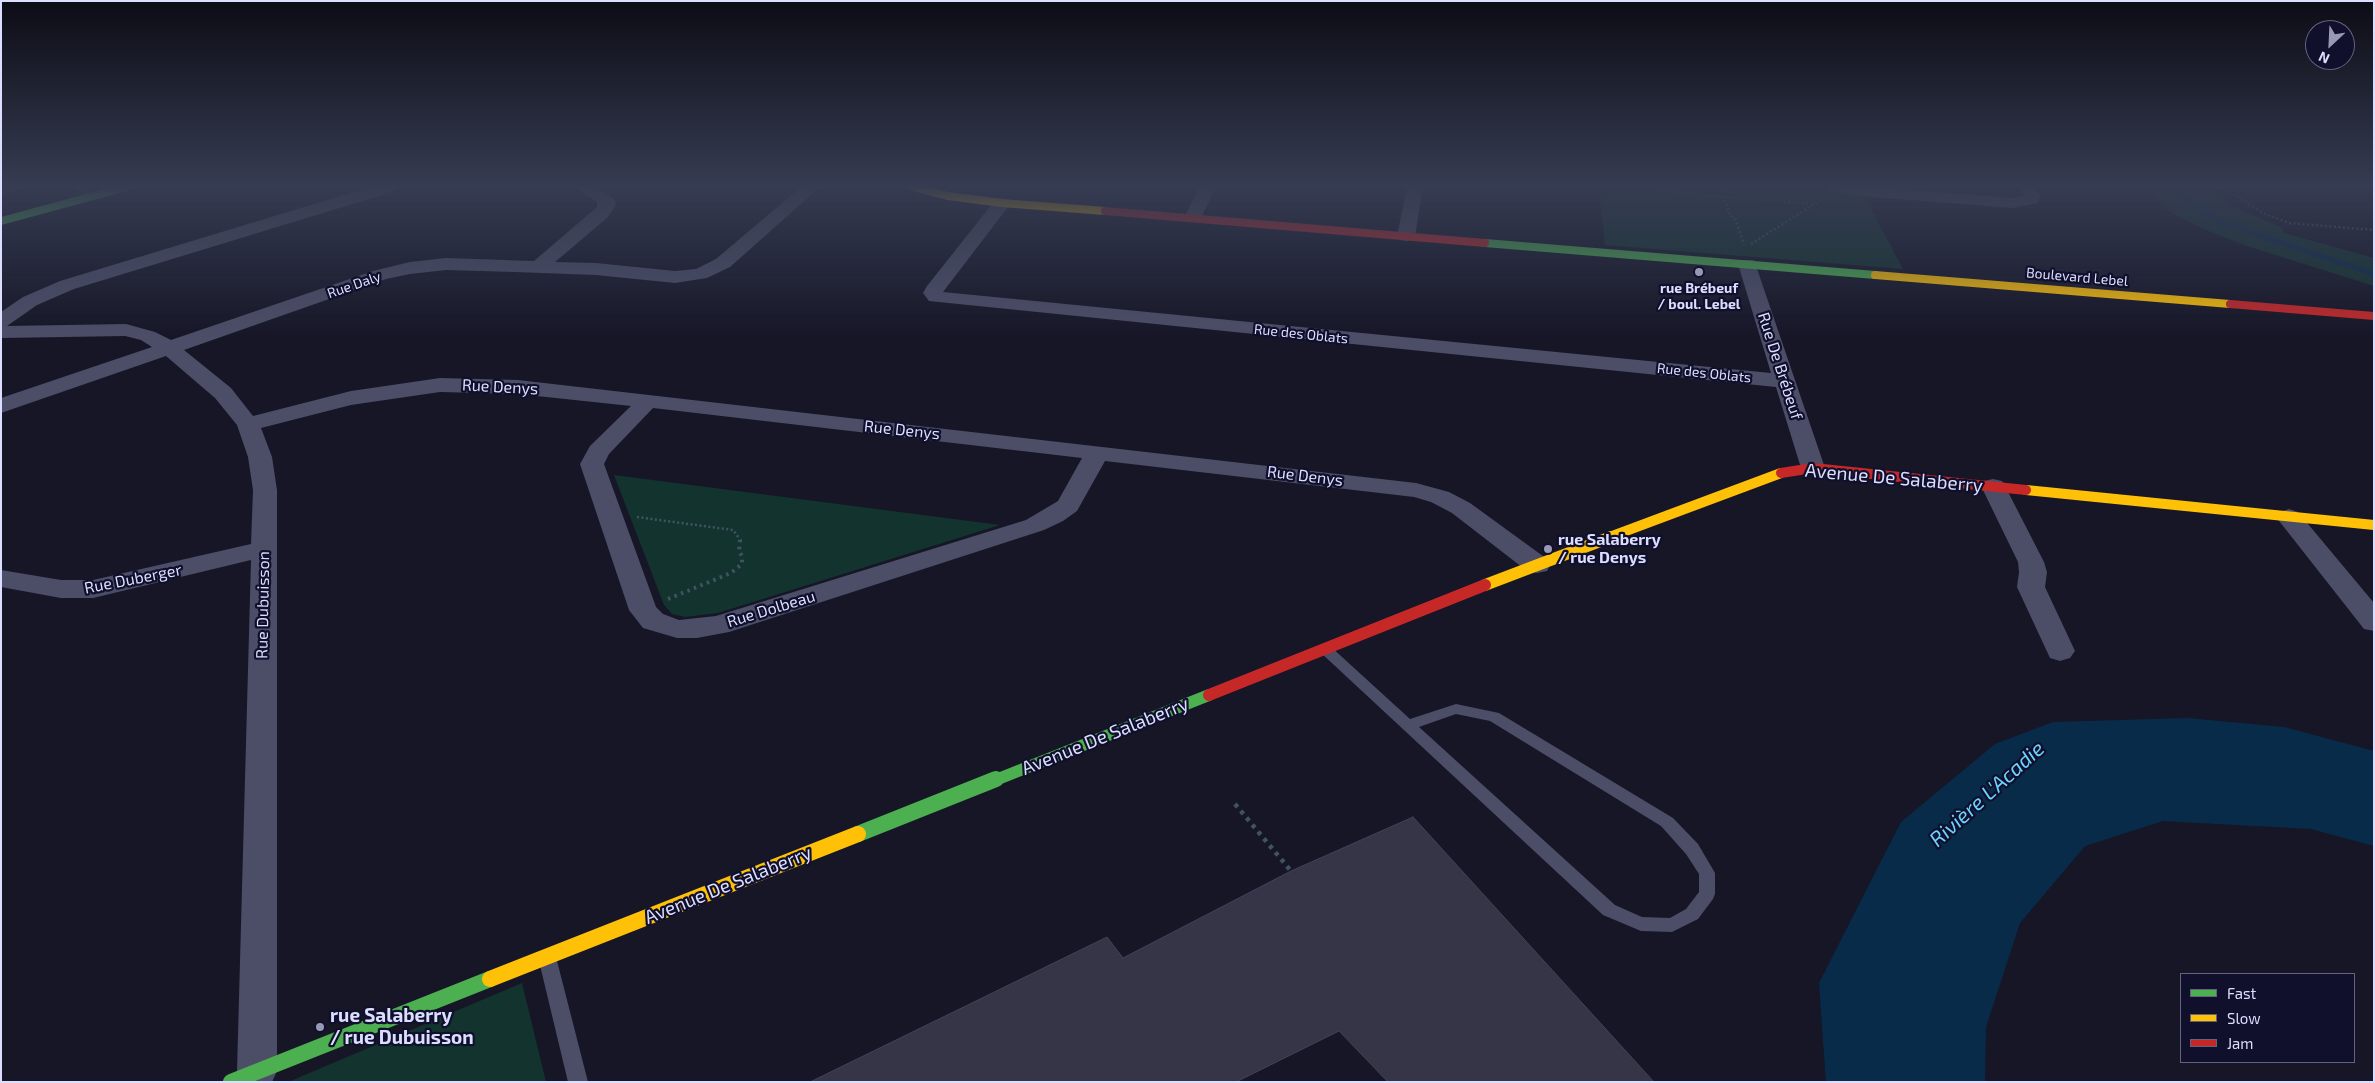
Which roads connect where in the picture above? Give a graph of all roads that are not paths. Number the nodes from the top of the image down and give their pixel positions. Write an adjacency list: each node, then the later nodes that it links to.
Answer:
1 (223, 238): 9 (street)
2 (572, 238): 7 (street)
3 (751, 238): 7 (street, Rue Daly)
4 (975, 238): 12 (street, Rue des Oblats)
5 (1425, 238): 6 (street, Boulevard Lebel)
6 (1747, 264): 8 (street, Boulevard Lebel); 12 (street, Rue De Brébeuf)
7 (539, 266): 11 (street, Rue Daly)
8 (2374, 316)
9 (1, 321)
10 (1, 332): 11 (street, Rue Dubuisson)
11 (169, 348): 14 (street, Rue Daly); 15 (street, Rue Dubuisson)
12 (1784, 381): 17 (street, Rue De Brébeuf)
13 (648, 401): 15 (street, Rue Denys); 16 (street, Rue Denys); 16 (street, Rue Dolbeau)
14 (1, 406)
15 (248, 424): 21 (street, Rue Dubuisson)
16 (1098, 452): 22 (street, Rue Denys)
17 (1813, 468): 18 (street, Avenue De Salaberry); 22 (street, Avenue De Salaberry)
18 (1993, 486): 19 (street, Avenue De Salaberry); 26 (street, Avenue De Salaberry)
19 (2289, 516): 20 (street, Avenue De Salaberry); 24 (street)
20 (2374, 525)
21 (264, 549): 23 (street, Rue Duberger); 29 (street, Rue Dubuisson)
22 (1537, 565): 25 (street, Avenue De Salaberry)
23 (1, 578)
24 (2374, 622)
25 (1325, 649): 27 (lane); 28 (street, Avenue De Salaberry)
26 (2060, 651)
27 (1409, 725): 27 (lane)
28 (547, 957): 29 (street, Avenue De Salaberry); 31 (lane)
29 (257, 1071): 30 (street, Avenue De Salaberry)
30 (231, 1082)
31 (578, 1082)

